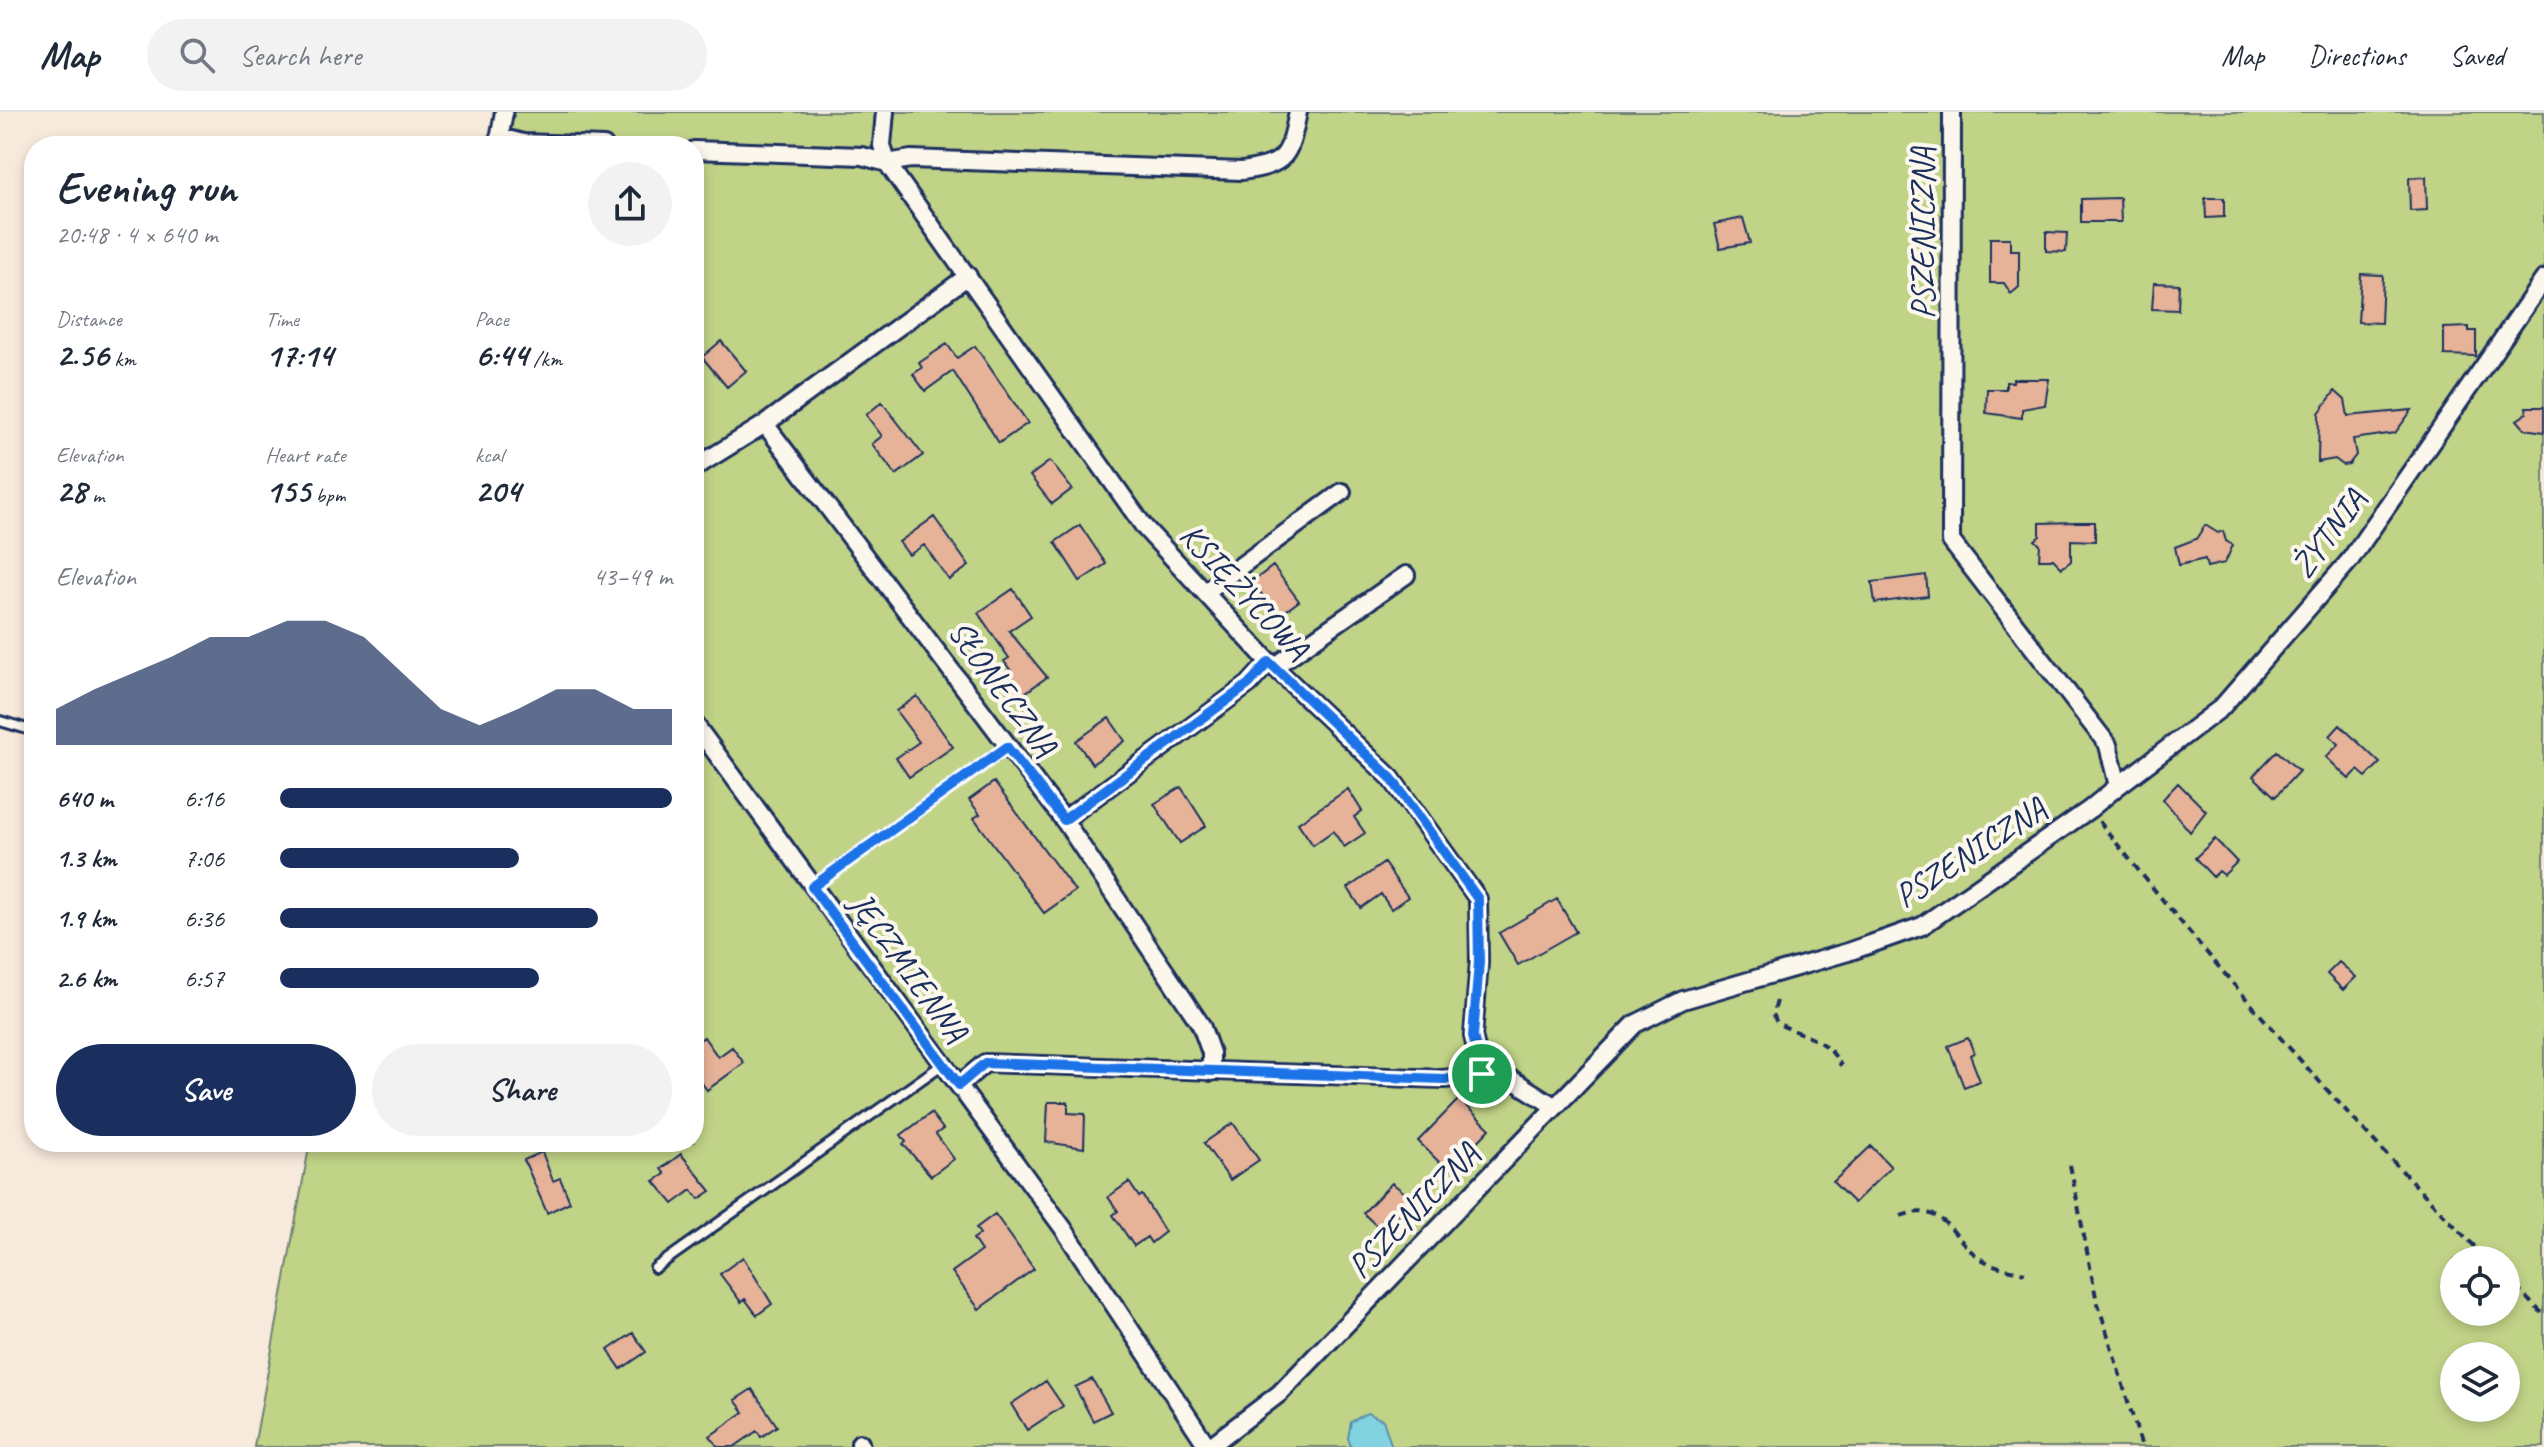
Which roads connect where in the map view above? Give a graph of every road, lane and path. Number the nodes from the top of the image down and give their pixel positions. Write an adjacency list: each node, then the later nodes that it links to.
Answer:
1 (504, 112): 5 (street)
2 (885, 112): 7 (street)
3 (1298, 112): 7 (street)
4 (1952, 112): 20 (street, PSZENICZNA)
5 (499, 136)
6 (704, 150): 7 (street)
7 (887, 163): 8 (street, KSIĘŻYCOWA)
8 (968, 276): 10 (street); 14 (street, KSIĘŻYCOWA)
9 (2544, 279): 20 (street, ŻYTNIA)
10 (765, 424): 11 (street); 19 (street, SŁONECZNA)
11 (704, 462)
12 (1342, 492): 14 (street)
13 (1406, 575): 15 (street)
14 (1205, 592): 15 (street, KSIĘŻYCOWA)
15 (1272, 664): 22 (street); 28 (street, KSIĘŻYCOWA)
16 (0, 721): 17 (lane)
17 (24, 728)
18 (704, 737): 23 (street, JĘCZMIENNA)
19 (1007, 747): 22 (street, SŁONECZNA); 23 (lane)
20 (2118, 786): 21 (street, PSZENICZNA)
21 (2090, 809): 30 (street, PSZENICZNA); 33 (path)
22 (1064, 820): 27 (street, SŁONECZNA)
23 (812, 887): 25 (street, JĘCZMIENNA)
24 (1777, 1001): 26 (path)
25 (943, 1064): 29 (street, JĘCZMIENNA); 34 (lane)
26 (1841, 1066)
27 (1211, 1072): 28 (street); 29 (street)
28 (1482, 1074): 30 (street)
29 (959, 1085): 38 (street, JĘCZMIENNA)
30 (1554, 1106): 38 (street, PSZENICZNA)
31 (2070, 1165): 39 (path)
32 (1901, 1216): 35 (path)
33 (2475, 1246)
34 (655, 1268)
35 (2025, 1273)
36 (2520, 1292): 37 (path)
37 (2544, 1315)
38 (1208, 1447)
39 (2142, 1447)

